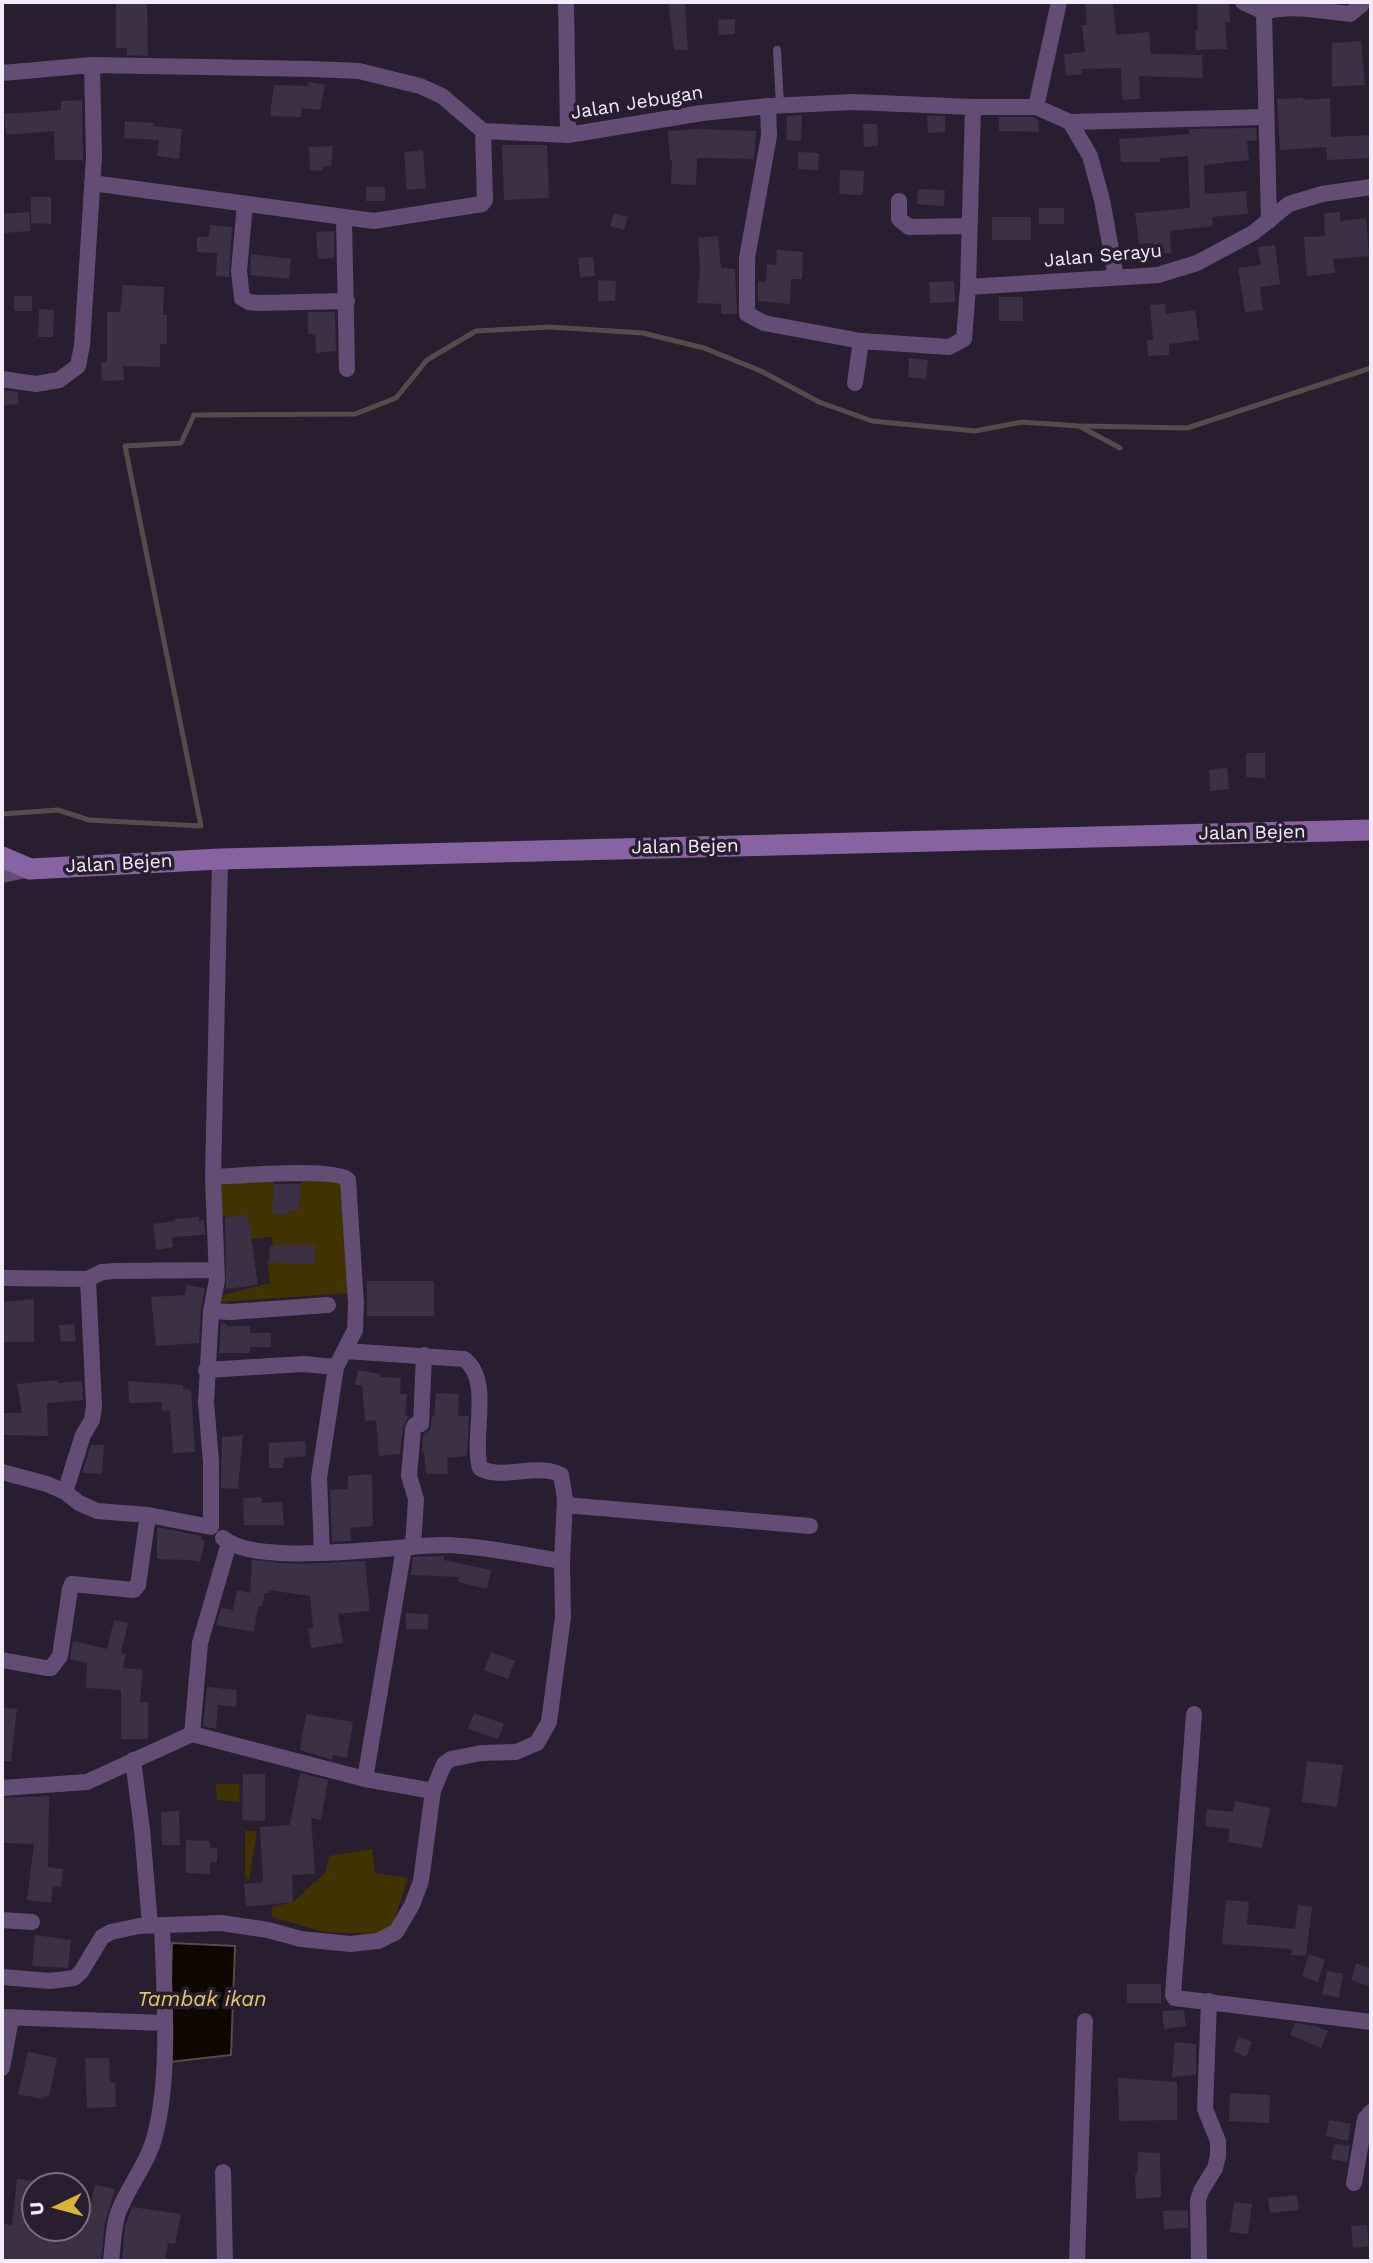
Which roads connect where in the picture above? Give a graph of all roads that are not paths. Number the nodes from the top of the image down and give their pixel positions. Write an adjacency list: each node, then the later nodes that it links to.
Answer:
1 (566, 2): 15 (street)
2 (1059, 2): 11 (street)
3 (1243, 2): 5 (street)
4 (1362, 2): 5 (street)
5 (1264, 12): 12 (street)
6 (777, 50): 9 (lane)
7 (92, 65): 8 (street); 14 (street); 16 (street)
8 (2, 73)
9 (774, 106): 10 (street, Jalan Jebugan); 15 (street, Jalan Jebugan); 26 (street)
10 (973, 107): 11 (street, Jalan Jebugan); 22 (street)
11 (1036, 107): 13 (street)
12 (1266, 117): 13 (street); 21 (street)
13 (1070, 122): 23 (street)
14 (483, 131): 15 (street, Jalan Jebugan); 20 (street)
15 (568, 135)
16 (92, 183): 19 (street); 28 (street)
17 (1371, 187): 21 (street, Jalan Serayu)
18 (899, 201): 22 (street)
19 (245, 204): 20 (street); 25 (street)
20 (344, 219): 25 (street)
21 (1269, 221): 23 (street, Jalan Serayu)
22 (969, 226): 24 (street)
23 (1116, 277): 24 (street, Jalan Serayu)
24 (968, 287): 26 (street)
25 (347, 301): 27 (street)
26 (862, 341): 29 (street)
27 (347, 369)
28 (2, 379)
29 (855, 383)
30 (1371, 830): 32 (street, Jalan Bejen)
31 (2, 857): 33 (street, Jalan Bejen)
32 (219, 859): 33 (street, Jalan Bejen); 35 (street)
33 (30, 869): 34 (street)
34 (2, 875)
35 (213, 1177): 36 (street); 41 (street)
36 (216, 1270): 38 (street); 40 (street)
37 (2, 1278): 38 (street)
38 (88, 1279): 46 (street)
39 (328, 1305): 40 (street)
40 (211, 1311): 44 (street)
41 (345, 1351): 42 (street); 43 (street)
42 (424, 1355): 47 (street); 52 (street)
43 (336, 1367): 44 (street); 53 (street)
44 (206, 1370): 50 (street)
45 (2, 1472): 46 (street)
46 (65, 1492): 48 (street)
47 (565, 1505): 49 (street); 54 (street)
48 (148, 1515): 50 (street); 55 (street)
49 (810, 1526)
50 (211, 1527): 51 (street)
51 (229, 1543): 53 (street); 57 (street)
52 (408, 1548): 53 (street); 54 (street); 59 (street)
53 (322, 1553)
54 (562, 1561): 61 (street)
55 (2, 1660)
56 (1194, 1714): 66 (street)
57 (192, 1734): 58 (street); 59 (street)
58 (133, 1760): 60 (street); 64 (street)
59 (365, 1779): 61 (street)
60 (2, 1788)
61 (433, 1791): 64 (street)
62 (2, 1920): 63 (street)
63 (32, 1922)
64 (156, 1925): 65 (street); 70 (street)
65 (2, 1977)
66 (1209, 2001): 69 (street); 78 (street)
67 (6, 2017): 70 (street); 71 (street)
68 (1085, 2021): 77 (street)
69 (1371, 2022)
70 (164, 2023): 75 (street)
71 (2, 2068)
72 (1371, 2112): 74 (street)
73 (223, 2172): 76 (street)
74 (1354, 2183)
75 (111, 2261)
76 (225, 2261)
77 (1077, 2261)
78 (1199, 2261)

